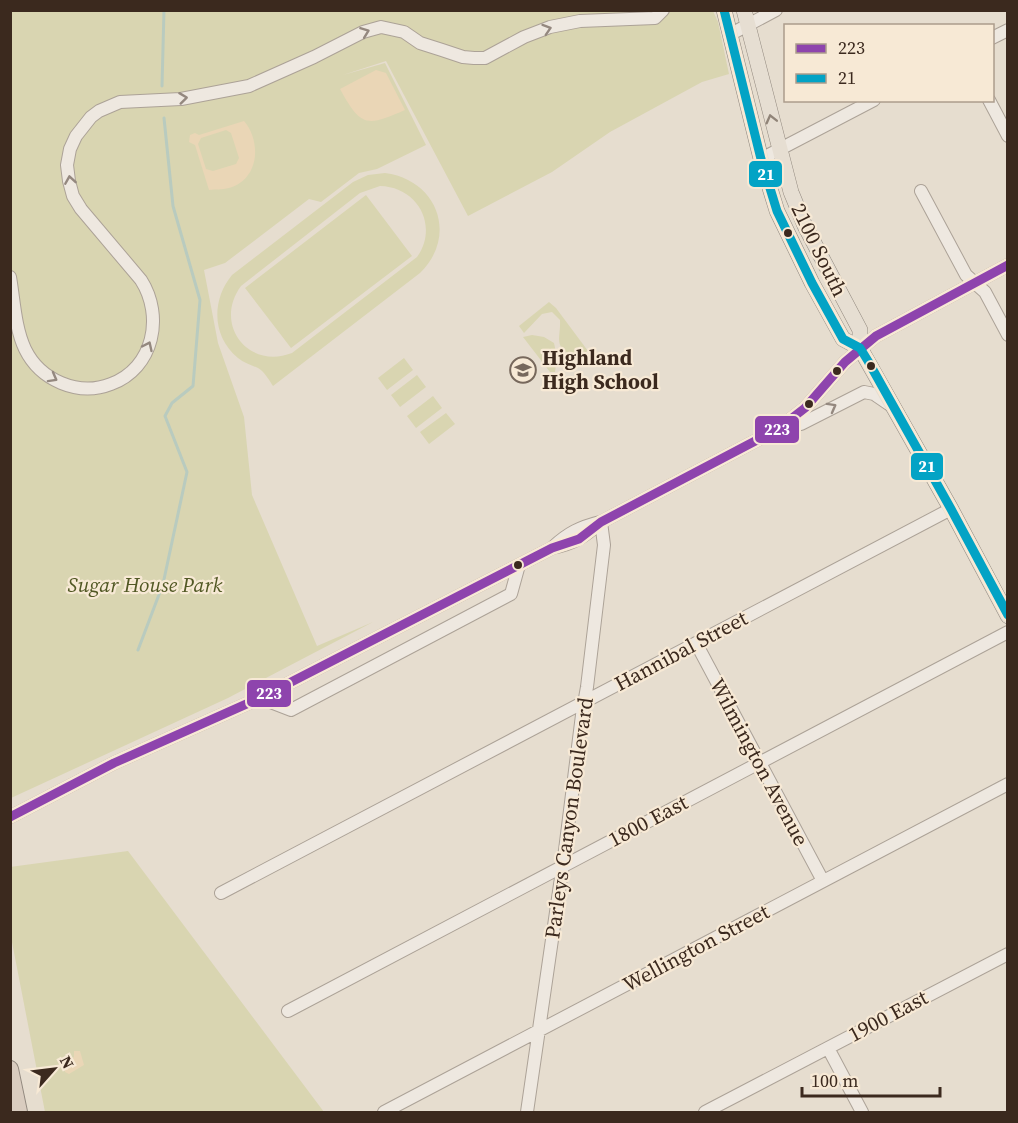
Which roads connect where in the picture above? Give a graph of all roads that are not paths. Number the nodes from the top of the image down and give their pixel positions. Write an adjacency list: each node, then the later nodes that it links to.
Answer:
1 (724, 10): 6 (main road, 2100 South)
2 (776, 10): 4 (street)
3 (659, 14): 15 (street, one-way to 3)
4 (746, 18): 6 (street); 11 (main road, 2100 South, one-way to 4)
5 (1008, 30): 7 (street)
6 (731, 34): 12 (main road, 2100 South)
7 (994, 37)
8 (870, 102): 11 (street)
9 (990, 102): 10 (street)
10 (1008, 136)
11 (779, 151): 12 (street); 18 (main road, 2100 South)
12 (761, 159): 18 (main road, 2100 South)
13 (921, 191): 16 (street)
14 (1008, 265): 16 (street)
15 (10, 277)
16 (975, 282): 17 (street); 18 (street)
17 (1008, 335)
18 (860, 348): 19 (main road, 2100 South); 20 (street)
19 (894, 408): 20 (street, one-way to 19); 21 (main road, 2100 South)
20 (778, 429): 22 (street)
21 (951, 509): 24 (main road, 2100 South); 26 (street, Hannibal Street)
22 (601, 522): 23 (street); 28 (street, Parleys Canyon Boulevard)
23 (519, 565): 27 (street); 27 (street)
24 (1008, 616)
25 (1008, 632): 29 (street, 1800 East)
26 (696, 643): 28 (street, Hannibal Street); 29 (street, Wilmington Avenue)
27 (260, 698): 31 (street)
28 (584, 702): 32 (street, Parleys Canyon Boulevard); 34 (street, Hannibal Street)
29 (760, 762): 32 (street, 1800 East); 33 (street, Wilmington Avenue)
30 (1008, 784): 33 (street, Wellington Street)
31 (10, 817)
32 (562, 866): 36 (street, 1800 East); 37 (street, Parleys Canyon Boulevard)
33 (823, 881): 37 (street, Wellington Street)
34 (221, 893)
35 (1008, 954): 38 (street, 1900 East)
36 (288, 1011)
37 (540, 1030): 41 (street, Wellington Street); 42 (street, Parleys Canyon Boulevard)
38 (828, 1048): 43 (street, 1900 East); 44 (street)
39 (10, 1069): 40 (highway)
40 (20, 1113)
41 (384, 1113)
42 (527, 1113)
43 (705, 1113)
44 (862, 1113)

